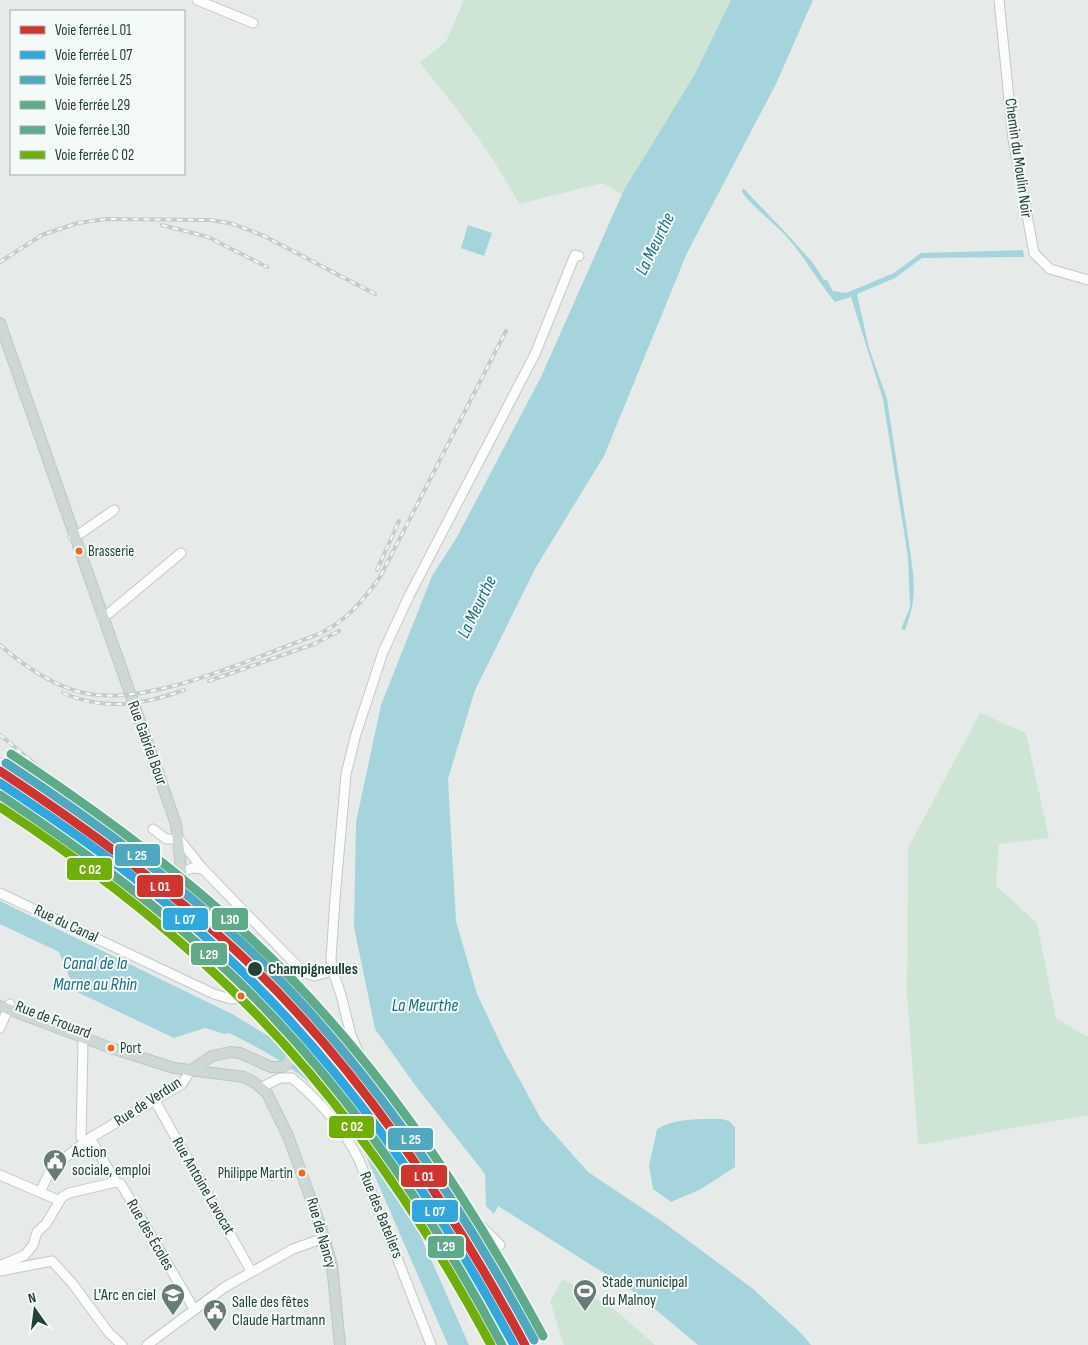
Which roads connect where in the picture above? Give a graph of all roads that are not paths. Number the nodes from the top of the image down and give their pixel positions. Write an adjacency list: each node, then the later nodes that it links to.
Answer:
1 (197, 0): 3 (street)
2 (999, 0): 5 (street, Chemin du Moulin Noir)
3 (253, 23)
4 (579, 256): 16 (street)
5 (1088, 280)
6 (0, 323): 8 (main road, Rue Gabriel Bour)
7 (114, 510): 8 (street)
8 (73, 536): 10 (main road, Rue Gabriel Bour)
9 (182, 553): 10 (street)
10 (102, 617): 12 (main road, Rue Gabriel Bour)
11 (153, 829): 12 (street)
12 (179, 839): 13 (street); 14 (main road, Rue Gabriel Bour)
13 (200, 866): 14 (street); 16 (street)
14 (182, 869): 17 (main road, Rue Gabriel Bour)
15 (0, 893): 17 (street, Rue du Canal)
16 (333, 971): 32 (street)
17 (242, 998): 21 (main road, Rue Gabriel Bour)
18 (5, 1005): 19 (street); 20 (main road, Rue de Frouard)
19 (0, 1028)
20 (86, 1036): 22 (main road, Rue de Frouard); 26 (street)
21 (222, 1054): 22 (main road, Rue Gabriel Bour); 23 (main road)
22 (190, 1071): 23 (main road); 25 (street, Rue de Verdun)
23 (217, 1073): 24 (main road)
24 (262, 1087): 31 (main road, Rue de Nancy); 40 (street, Rue des Bateliers)
25 (155, 1101): 26 (street, Rue de Verdun); 35 (street, Rue Antoine Lavocat)
26 (88, 1141): 28 (street, Rue des Écoles); 29 (street, Rue de Verdun)
27 (0, 1175): 29 (street)
28 (116, 1182): 30 (street); 36 (street, Rue des Écoles)
29 (40, 1192): 30 (street)
30 (58, 1200): 33 (street)
31 (324, 1238): 35 (street); 39 (main road, Rue de Nancy)
32 (500, 1245)
33 (0, 1265)
34 (0, 1271): 37 (street)
35 (252, 1271): 36 (street)
36 (194, 1309): 38 (street)
37 (122, 1345)
38 (147, 1345)
39 (340, 1345)
40 (431, 1345)

